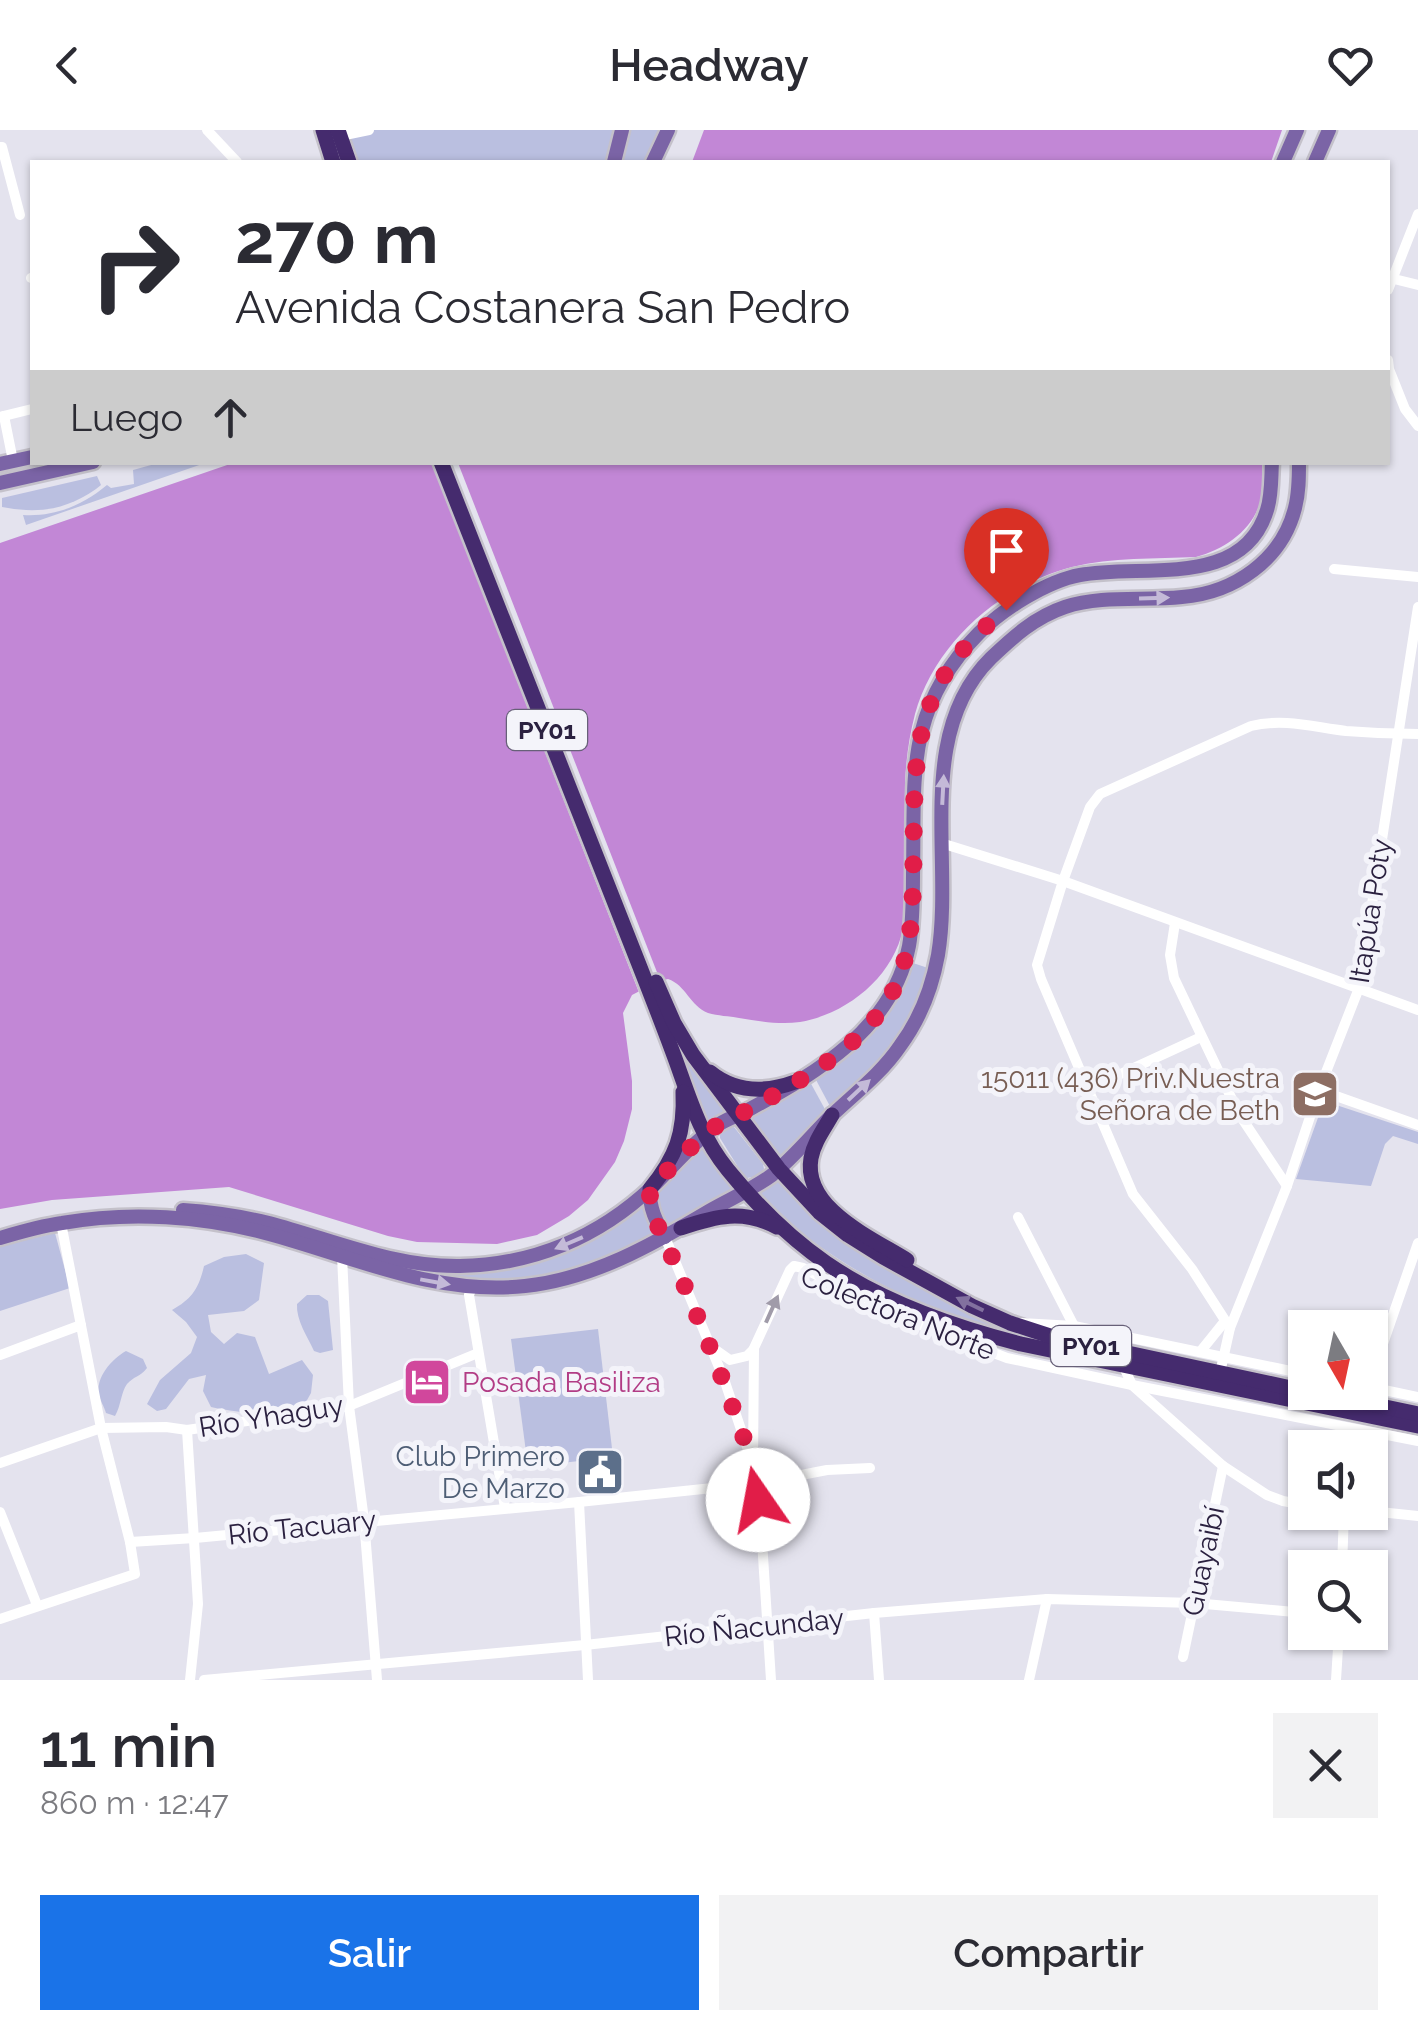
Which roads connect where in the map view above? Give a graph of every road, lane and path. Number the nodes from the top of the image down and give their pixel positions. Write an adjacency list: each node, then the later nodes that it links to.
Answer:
1 (207, 130): 10 (street)
2 (323, 130): 11 (highway)
3 (369, 130): 8 (street)
4 (622, 130): 13 (main road)
5 (668, 130): 14 (main road)
6 (1297, 130): 15 (main road)
7 (1329, 130): 16 (main road)
8 (339, 133): 12 (highway)
9 (0, 147): 18 (street)
10 (235, 160)
11 (332, 160)
12 (348, 160)
13 (614, 160)
14 (654, 160)
15 (1285, 160)
16 (1316, 160)
17 (1418, 214): 19 (street)
18 (20, 215)
19 (1390, 282)
20 (1390, 284): 21 (street)
21 (1418, 285)
22 (1390, 374): 25 (street)
23 (30, 409): 24 (street)
24 (2, 416): 26 (street)
25 (1417, 421)
26 (6, 462)
27 (80, 465): 32 (main road)
28 (443, 465): 42 (highway, PY01)
29 (452, 465): 42 (highway, PY01)
30 (1272, 465): 47 (main road)
31 (1299, 465): 38 (main road, one-way to 31)
32 (0, 483)
33 (1334, 569): 34 (street)
34 (1418, 577)
35 (1418, 607): 36 (street, Itapúa Poty)
36 (1397, 734): 37 (street); 39 (street); 41 (street, Itapúa Poty)
37 (1418, 734)
38 (941, 843): 39 (street); 51 (main road, one-way to 38)
39 (1063, 881): 40 (street); 48 (street)
40 (1175, 923): 41 (street); 44 (street)
41 (1360, 988): 43 (street); 49 (street, Itapúa Poty)
42 (656, 996): 45 (highway, PY01); 46 (highway, PY01)
43 (1418, 1010)
44 (1201, 1037): 48 (street); 55 (street)
45 (693, 1055): 47 (highway); 50 (highway, PY01)
46 (682, 1079): 53 (highway, PY01); 56 (highway)
47 (795, 1082): 50 (main road)
48 (1088, 1089): 70 (street)
49 (1319, 1090): 52 (street); 55 (street, Itapúa Poty)
50 (737, 1116): 53 (main road); 54 (highway, PY01)
51 (832, 1116): 54 (main road); 67 (highway)
52 (1418, 1126)
53 (705, 1136): 56 (main road); 57 (highway, PY01)
54 (779, 1168): 57 (main road); 67 (highway, PY01)
55 (1286, 1186): 70 (street, Itapúa Poty)
56 (650, 1189): 60 (main road, one-way to 60); 64 (main road)
57 (746, 1190): 61 (main road); 62 (highway, PY01)
58 (1018, 1218): 72 (street)
59 (60, 1223): 63 (main road); 66 (main road); 71 (street)
60 (0, 1228)
61 (681, 1228): 62 (highway); 64 (main road)
62 (794, 1236): 80 (highway, PY01)
63 (0, 1238)
64 (665, 1238): 68 (main road); 74 (street)
65 (1418, 1243): 73 (street)
66 (342, 1256): 68 (main road, one-way to 68); 87 (street)
67 (931, 1284): 69 (highway, PY01, one-way to 67)
68 (472, 1287): 78 (street)
69 (1010, 1323): 72 (street); 76 (highway, PY01)
70 (1227, 1324): 77 (street); 81 (street, Itapúa Poty)
71 (82, 1325): 79 (street); 91 (street)
72 (1074, 1326): 76 (street)
73 (1388, 1331)
74 (710, 1345): 75 (street); 95 (street)
75 (754, 1348): 83 (street, Colectora Norte, one-way to 83); 95 (street)
76 (1148, 1350): 77 (street); 81 (highway, PY01)
77 (1200, 1352): 81 (street)
78 (478, 1353): 87 (street, Río Yhaguy); 101 (street)
79 (0, 1355)
80 (1122, 1365): 83 (street); 90 (highway, PY01)
81 (1222, 1365): 82 (street); 84 (highway, PY01)
82 (1288, 1372)
83 (1132, 1385): 93 (street, Colectora Norte); 96 (street)
84 (1288, 1385)
85 (1388, 1389): 86 (street)
86 (1418, 1397)
87 (349, 1406): 92 (street, Río Yhaguy); 105 (street)
88 (1388, 1408): 89 (highway)
89 (1418, 1414)
90 (1418, 1426)
91 (101, 1428): 92 (street, Río Yhaguy); 94 (street, Río Yhaguy); 107 (street)
92 (187, 1430): 106 (street)
93 (1418, 1441)
94 (0, 1463)
95 (753, 1465): 98 (street)
96 (1223, 1466): 100 (street); 109 (street, Guayaibí)
97 (870, 1468): 98 (street, Río Tacuary)
98 (757, 1484): 99 (street, Río Tacuary); 114 (street)
99 (578, 1502): 101 (street, Río Tacuary); 115 (street)
100 (1288, 1503)
101 (506, 1508): 105 (street, Río Tacuary)
102 (0, 1512): 110 (street)
103 (1388, 1513): 104 (street)
104 (1418, 1516)
105 (364, 1520): 106 (street, Río Tacuary); 118 (street)
106 (195, 1538): 107 (street, Río Tacuary); 119 (street)
107 (130, 1542): 110 (street)
108 (1047, 1599): 109 (street, Río Ñacunday); 112 (street, Río Ñacunday); 125 (street)
109 (1194, 1603): 111 (street, Río Ñacunday); 117 (street, Guayaibí)
110 (38, 1606): 113 (street)
111 (1288, 1611)
112 (874, 1613): 114 (street, Río Ñacunday); 124 (street)
113 (0, 1619)
114 (768, 1626): 115 (street, Río Ñacunday); 123 (street)
115 (585, 1645): 118 (street, Río Ñacunday); 122 (street)
116 (1337, 1650): 126 (street)
117 (1183, 1657)
118 (376, 1665): 120 (street, Río Ñacunday); 121 (street)
119 (190, 1680)
120 (204, 1680)
121 (377, 1680)
122 (588, 1680)
123 (771, 1680)
124 (879, 1680)
125 (1029, 1680)
126 (1336, 1680)

